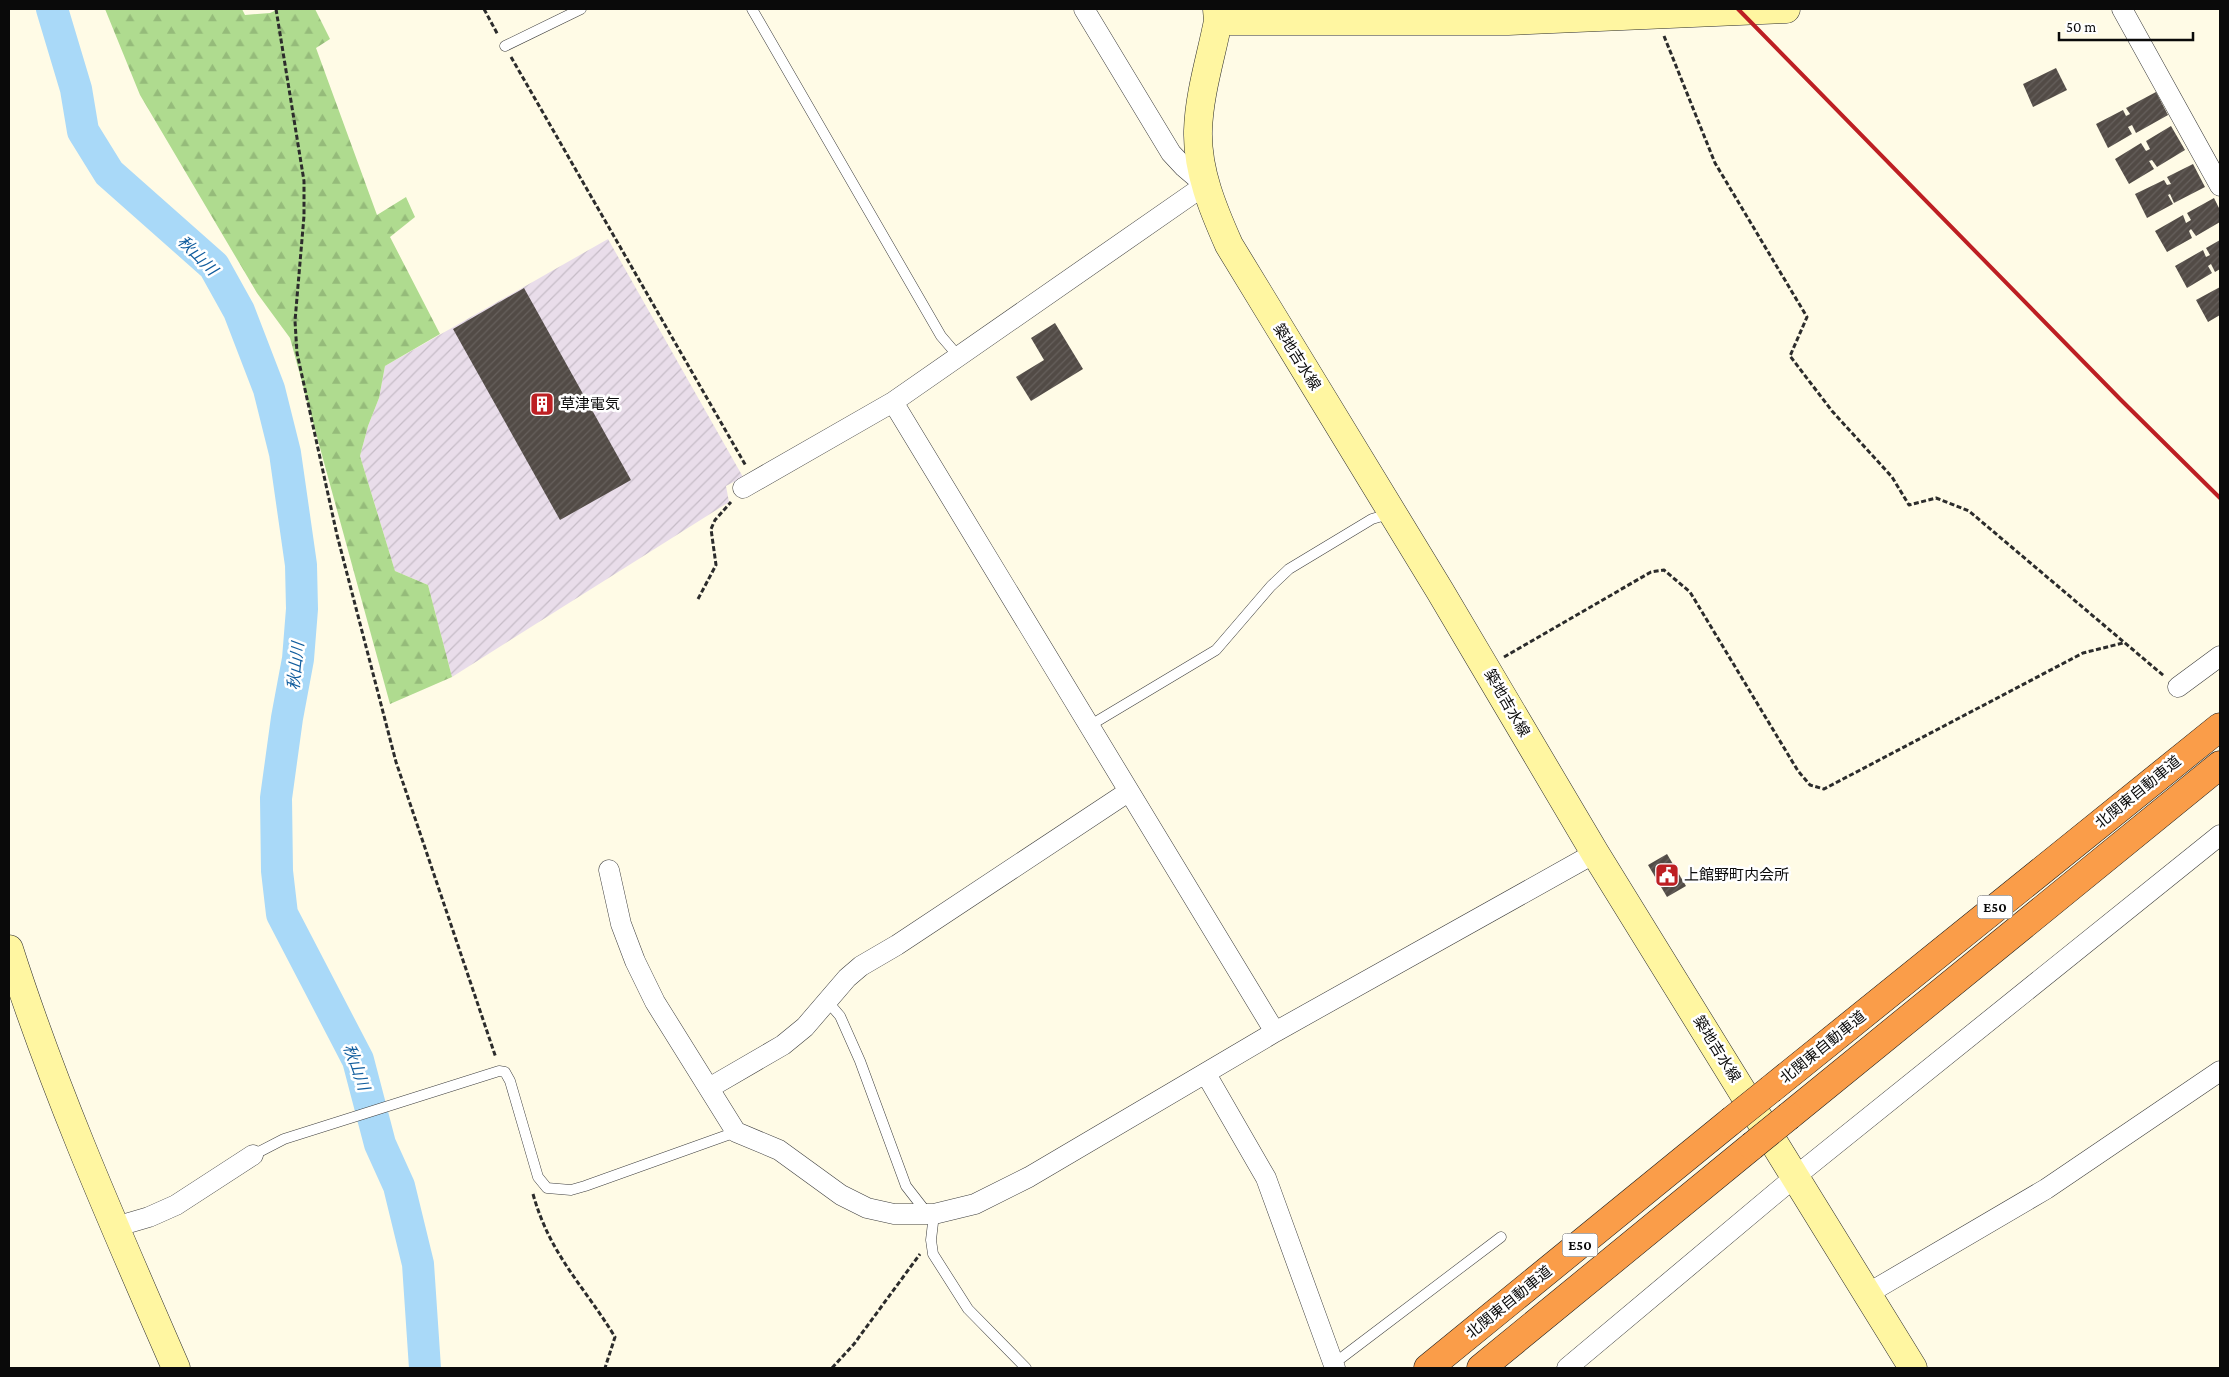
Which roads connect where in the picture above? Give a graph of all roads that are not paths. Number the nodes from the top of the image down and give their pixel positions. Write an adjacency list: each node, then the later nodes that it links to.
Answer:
1 (581, 9): 8 (lane)
2 (752, 9): 11 (lane)
3 (1084, 9): 9 (street)
4 (1771, 9): 7 (main road)
5 (2122, 9): 10 (street)
6 (1218, 15): 7 (main road); 9 (main road, 築地吉水線)
7 (1505, 15)
8 (505, 46)
9 (1206, 185): 11 (street); 14 (main road, 築地吉水線)
10 (2220, 186)
11 (959, 357): 12 (street)
12 (893, 402): 13 (street); 17 (street)
13 (748, 485)
14 (1393, 512): 17 (lane); 22 (main road, 築地吉水線)
15 (2220, 656): 16 (street)
16 (2178, 688)
17 (1089, 726): 20 (street)
18 (2220, 727): 40 (highway, 北関東自動車道 / E50, bridge)
19 (2220, 765): 41 (highway, 北関東自動車道 / E50, bridge)
20 (1128, 792): 25 (street); 26 (street)
21 (2220, 835): 32 (street)
22 (1595, 853): 26 (street); 32 (main road, 築地吉水線)
23 (609, 870): 29 (street)
24 (9, 949): 34 (main road)
25 (828, 1002): 29 (street); 33 (lane)
26 (1275, 1032): 28 (street)
27 (2220, 1071): 36 (street)
28 (1206, 1074): 33 (street); 37 (street)
29 (709, 1088): 30 (street)
30 (736, 1132): 31 (lane); 33 (street)
31 (253, 1155): 34 (street)
32 (1796, 1176): 36 (main road, 築地吉水線); 42 (street)
33 (931, 1213): 39 (lane)
34 (115, 1227): 38 (main road)
35 (1501, 1237): 37 (lane)
36 (1867, 1294): 43 (main road, 築地吉水線)
37 (1332, 1367)
38 (176, 1368)
39 (1026, 1368)
40 (1428, 1368)
41 (1481, 1368)
42 (1567, 1368)
43 (1913, 1368)

